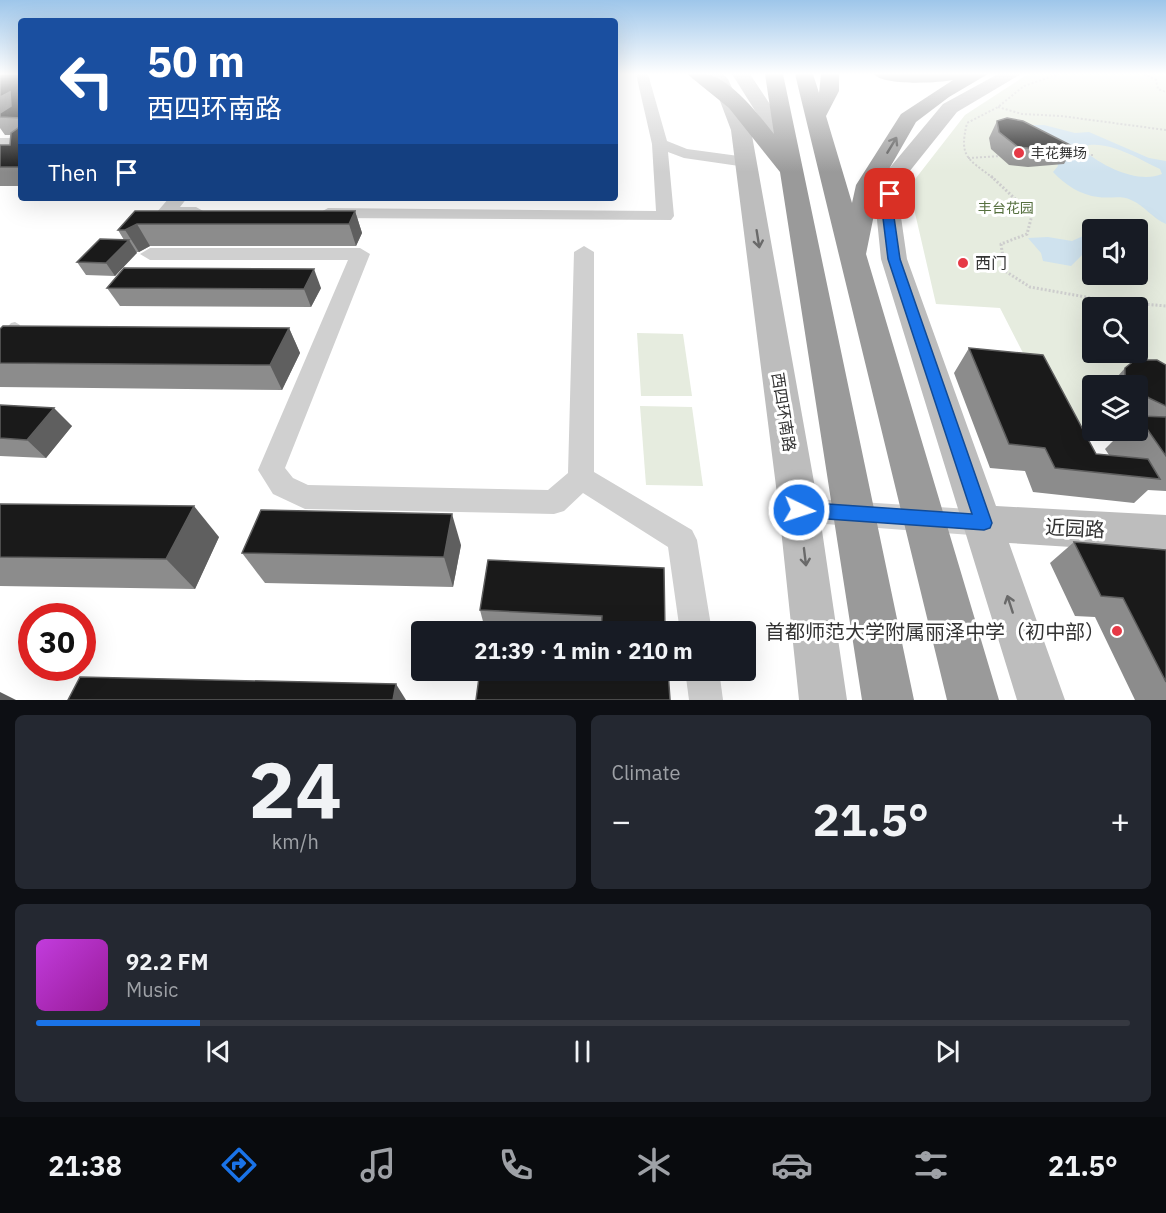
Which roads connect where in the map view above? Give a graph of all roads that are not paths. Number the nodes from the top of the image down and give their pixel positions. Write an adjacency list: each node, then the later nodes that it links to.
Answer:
1 (650, 107): 16 (street)
2 (732, 107): 20 (street, 西四环南路)
3 (741, 107): 21 (highway)
4 (762, 107): 13 (street)
5 (779, 107): 21 (highway)
6 (813, 107): 27 (highway)
7 (821, 107): 11 (highway)
8 (912, 107): 12 (highway)
9 (923, 107): 12 (highway)
10 (952, 107): 28 (street)
11 (816, 115): 19 (street)
12 (908, 118): 27 (highway, one-way to 12)
13 (779, 133): 20 (street); 33 (street)
14 (0, 143): 15 (street)
15 (18, 143)
16 (660, 144): 20 (street); 24 (street)
17 (18, 157): 18 (street)
18 (0, 158)
19 (829, 170): 28 (street); 34 (street)
20 (748, 172): 32 (street, 西四环南路, one-way to 32)
21 (790, 173): 41 (highway)
22 (175, 201): 23 (street)
23 (214, 212)
24 (309, 213)
25 (584, 252): 31 (street)
26 (150, 254): 31 (street)
27 (854, 258): 42 (highway)
28 (894, 259): 35 (street)
29 (15, 325): 30 (lane)
30 (0, 341)
31 (581, 478): 37 (street)
32 (799, 510): 33 (street); 40 (street, 西四环南路, one-way to 40)
33 (852, 513): 34 (street); 41 (street)
34 (924, 518): 35 (street); 42 (street)
35 (984, 523): 36 (street, 近园路); 43 (street, one-way to 35)
36 (1166, 534)
37 (694, 621)
38 (703, 681): 39 (street)
39 (706, 700)
40 (823, 700)
41 (888, 700)
42 (973, 700)
43 (1041, 700)

